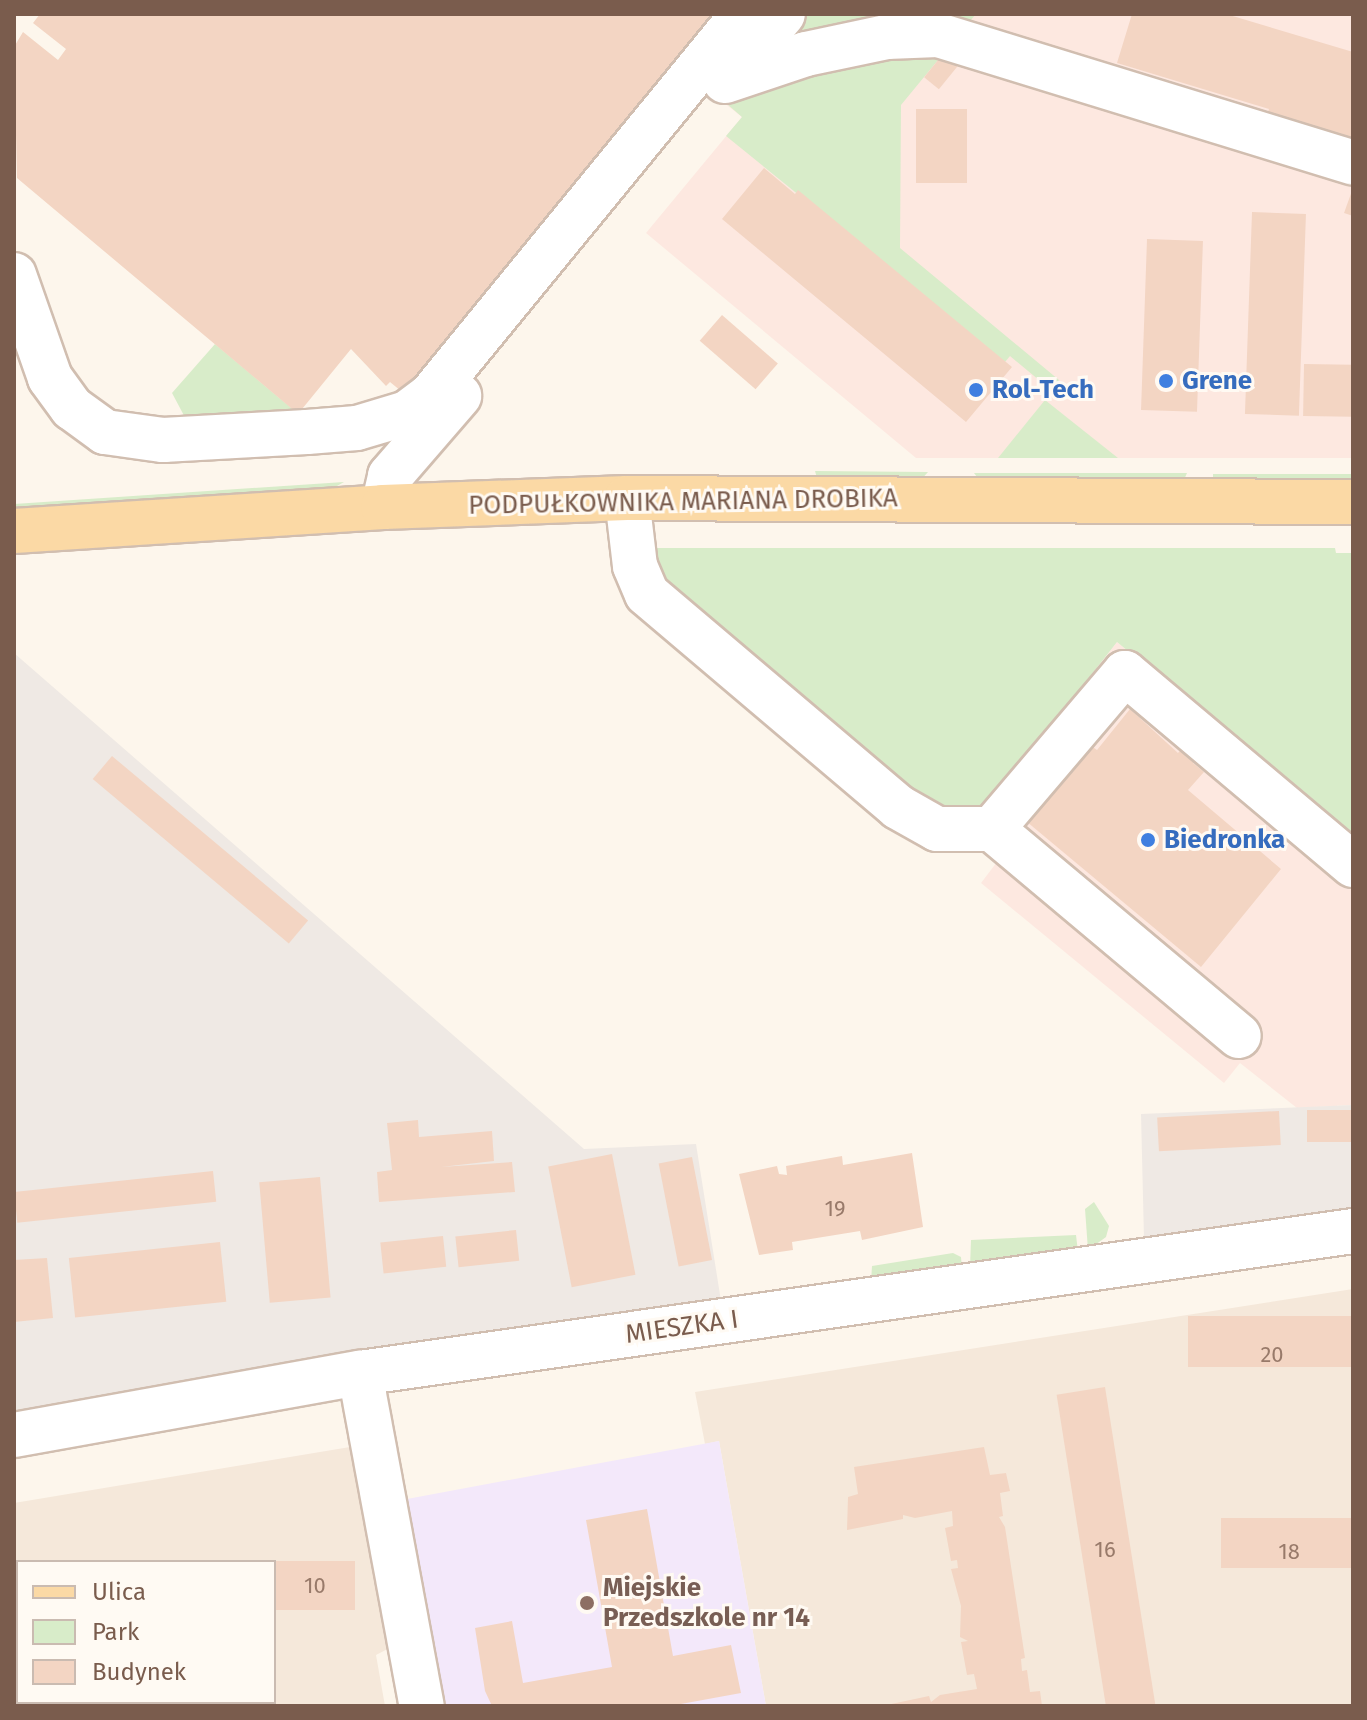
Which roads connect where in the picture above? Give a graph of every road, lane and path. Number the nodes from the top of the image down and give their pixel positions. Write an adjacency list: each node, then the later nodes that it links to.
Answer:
1 (743, 14): 5 (street)
2 (783, 14): 3 (street)
3 (725, 81): 4 (street); 8 (street)
4 (1353, 163)
5 (14, 275)
6 (627, 498): 7 (main road, PODPUŁKOWNIKA MARIANA DROBIKA); 8 (main road, PODPUŁKOWNIKA MARIANA DROBIKA); 10 (street)
7 (1353, 502)
8 (383, 507): 9 (main road, PODPUŁKOWNIKA MARIANA DROBIKA)
9 (14, 531)
10 (992, 829): 11 (street); 12 (street)
11 (1353, 865)
12 (1239, 1036)
13 (1353, 1231): 14 (street, MIESZKA I)
14 (360, 1373): 15 (street, MIESZKA I); 16 (street)
15 (14, 1435)
16 (422, 1706)

